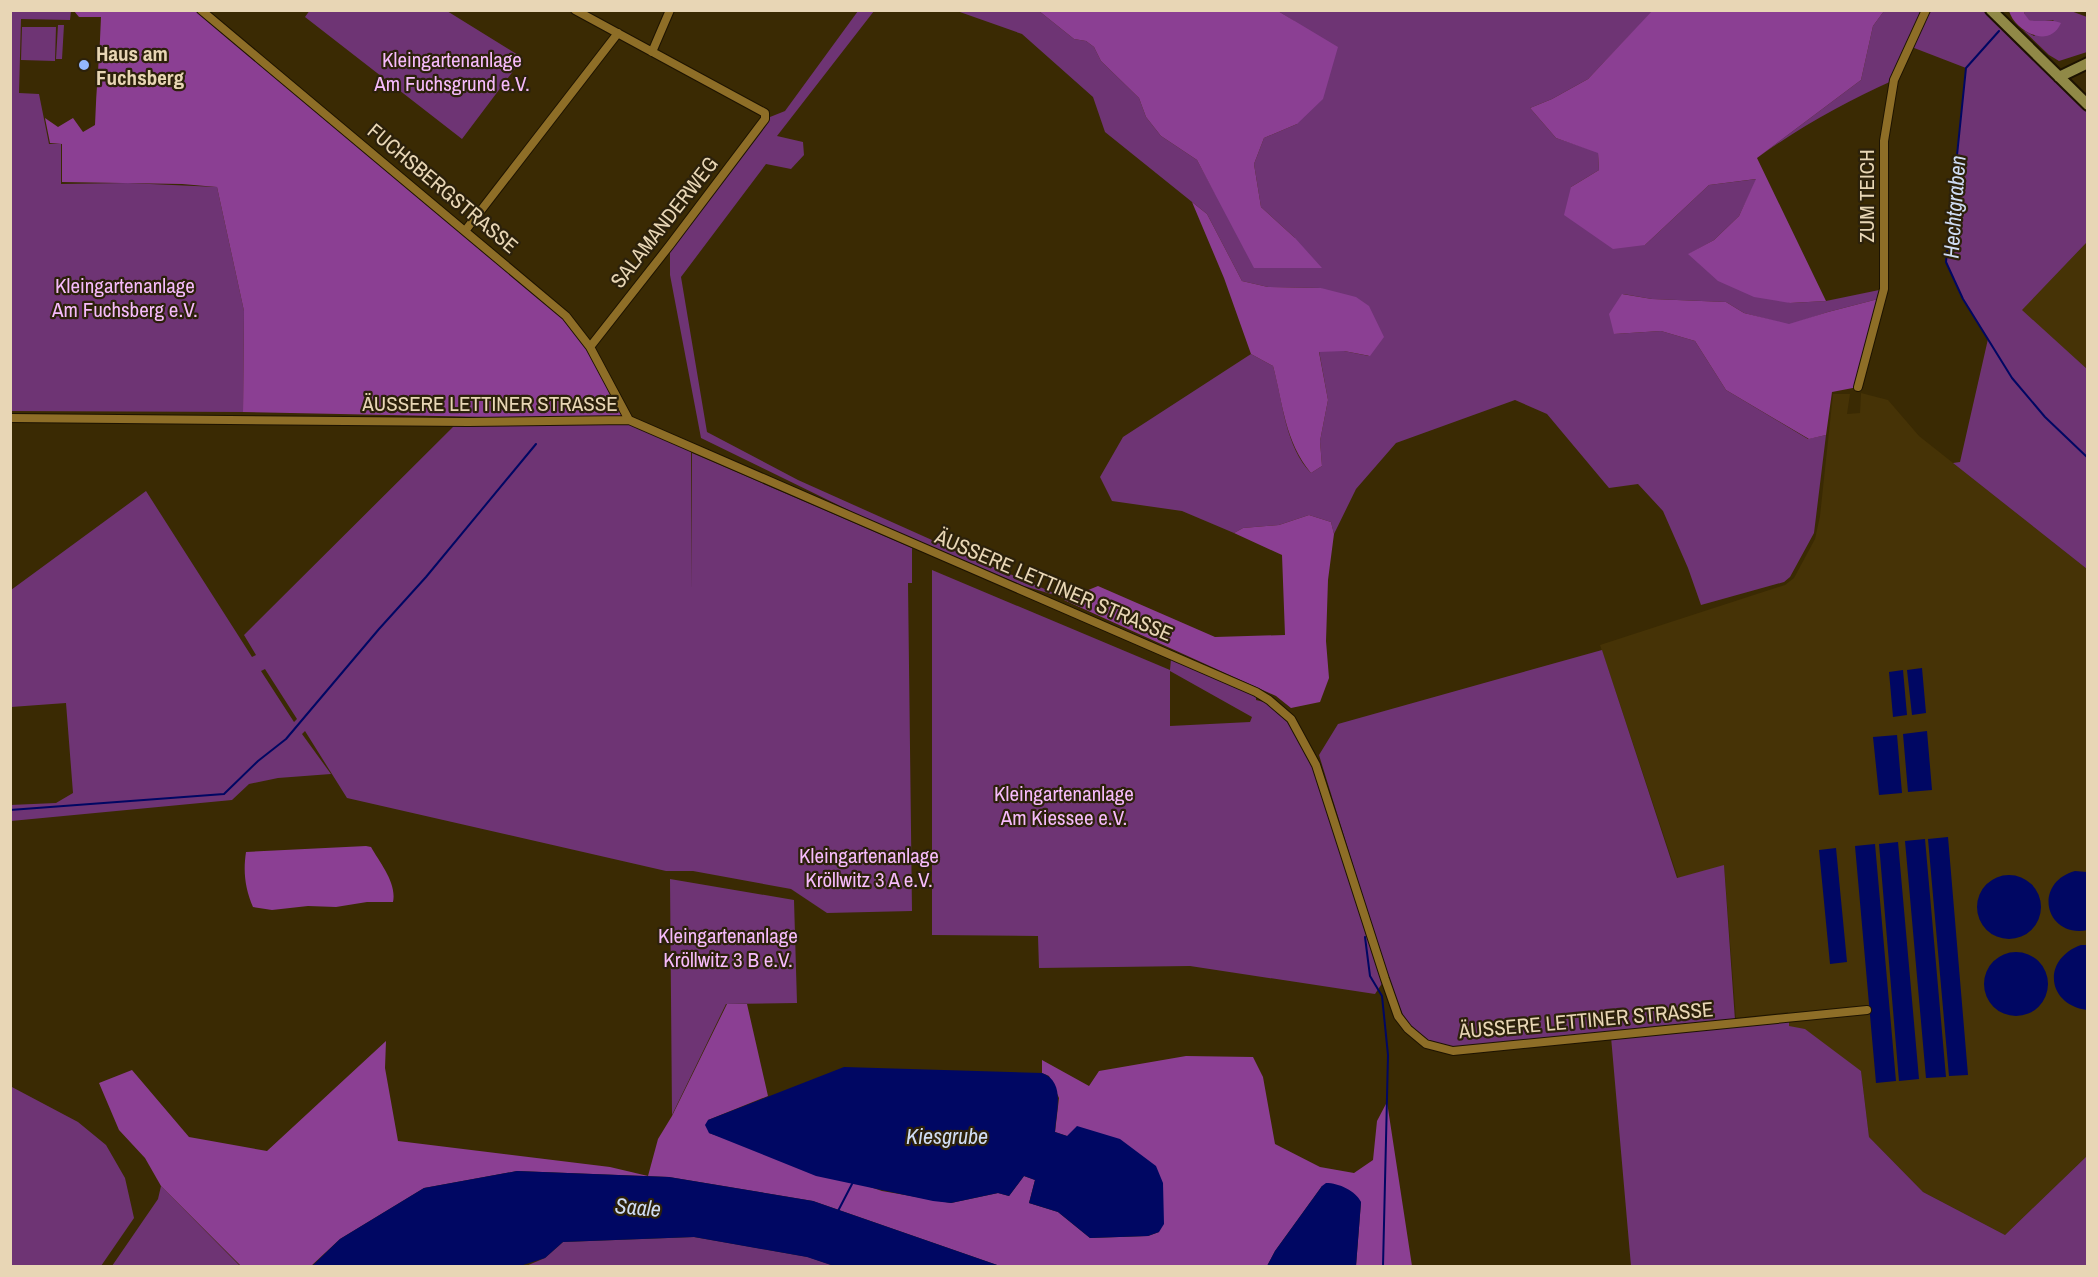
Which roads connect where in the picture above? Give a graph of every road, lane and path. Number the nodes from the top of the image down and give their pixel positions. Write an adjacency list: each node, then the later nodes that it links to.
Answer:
1 (201, 10): 11 (street, FUCHSBERGSTRASSE)
2 (575, 10): 6 (street)
3 (670, 10): 7 (street)
4 (1926, 10): 13 (street, ZUM TEICH)
5 (1991, 10): 9 (street)
6 (618, 33): 7 (street); 11 (street)
7 (652, 52): 12 (street, SALAMANDERWEG)
8 (2088, 63): 9 (street)
9 (2059, 77): 10 (street)
10 (2088, 105)
11 (465, 231): 12 (street, FUCHSBERGSTRASSE)
12 (590, 347): 15 (street, FUCHSBERGSTRASSE)
13 (1858, 387)
14 (10, 418): 15 (street, ÄUSSERE LETTINER STRASSE)
15 (629, 420): 16 (street, ÄUSSERE LETTINER STRASSE)
16 (1867, 1010)

